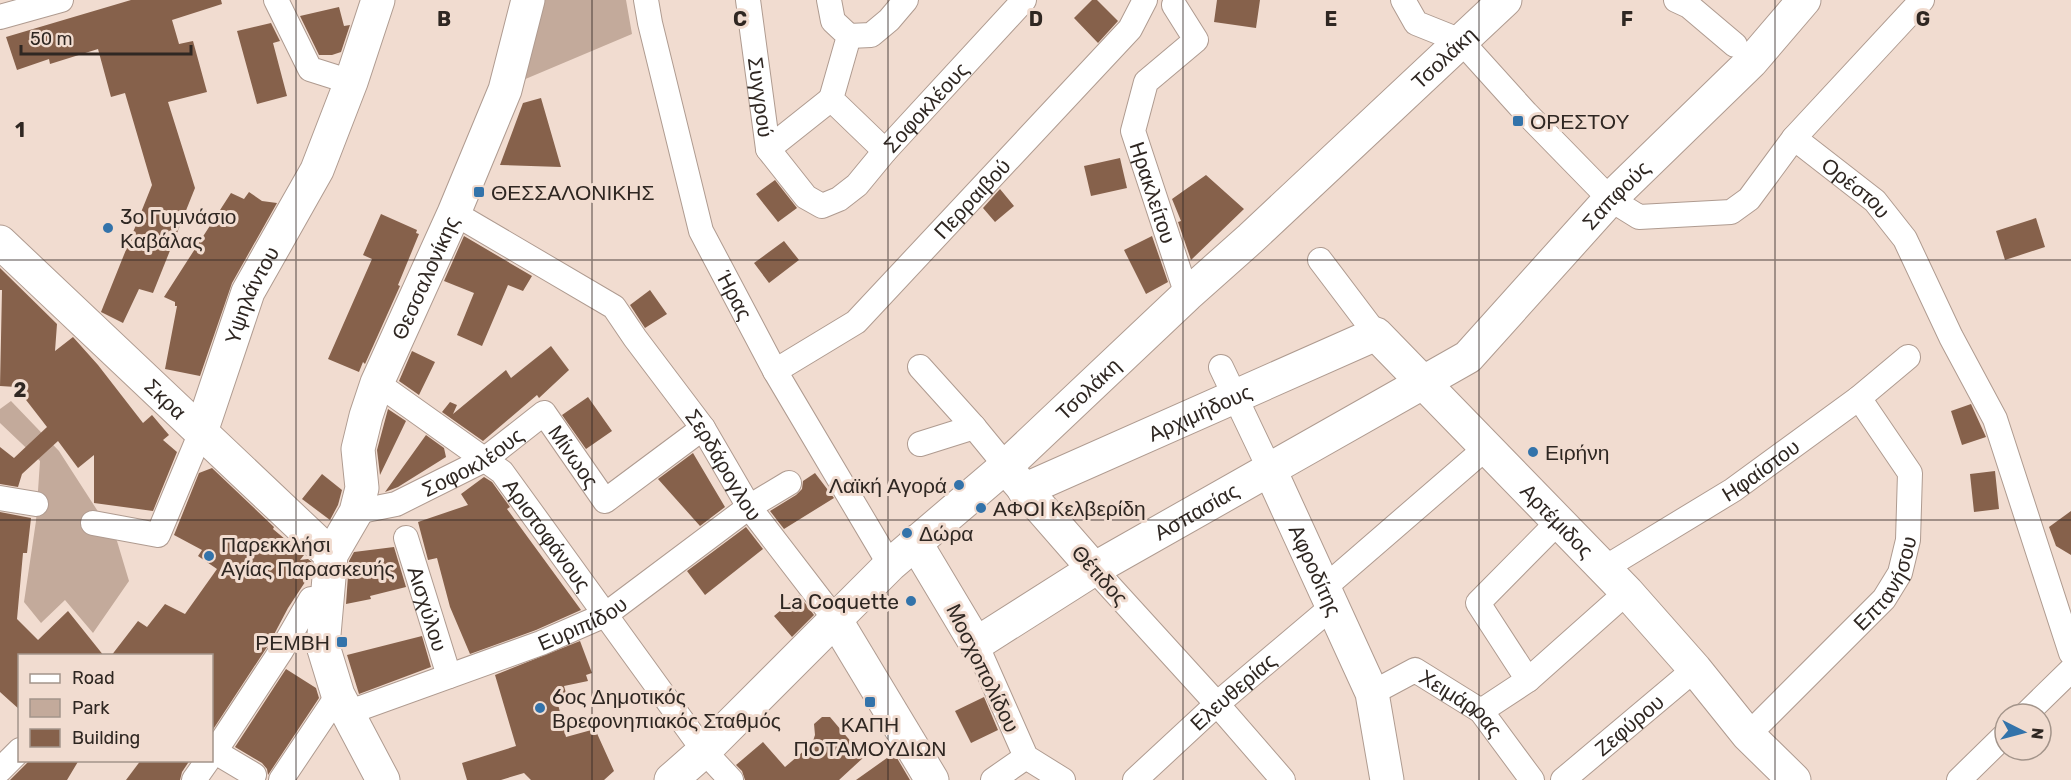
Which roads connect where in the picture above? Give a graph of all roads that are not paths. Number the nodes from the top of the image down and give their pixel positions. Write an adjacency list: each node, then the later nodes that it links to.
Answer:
1 (61, 0): 17 (street)
2 (276, 0): 21 (street)
3 (378, 0): 21 (street, Υψηλάντου)
4 (528, 0): 28 (street, Θεσσαλονίκης)
5 (646, 0): 36 (street, Ήρας)
6 (748, 0): 24 (street, Συγγρού)
7 (830, 0): 18 (street)
8 (906, 0): 18 (street)
9 (1024, 0): 25 (street, Σοφοκλέους)
10 (1145, 0): 36 (street, Περραιβού)
11 (1403, 0): 19 (street)
12 (1505, 0): 19 (street, Τσολάκη)
13 (1676, 0): 20 (street)
14 (1804, 0): 26 (street, Σαπφούς)
15 (1922, 0): 23 (street)
16 (1174, 5): 31 (street, Ηρακλείτου)
17 (0, 17)
18 (849, 36): 22 (street)
19 (1461, 41): 26 (street); 31 (street, Τσολάκη)
20 (1735, 45)
21 (351, 82): 44 (street, Υψηλάντου)
22 (831, 99): 24 (street); 25 (street)
23 (1794, 138): 26 (street); 69 (street, Ορέστου)
24 (768, 150): 27 (street, Συγγρού)
25 (885, 151): 27 (street, Σοφοκλέους)
26 (1610, 199): 38 (street, Σαπφούς)
27 (822, 206)
28 (454, 213): 37 (street, Θεσσαλονίκης); 43 (street, Σερδάρογλου)
29 (0, 242): 44 (street, Σκρα)
30 (1320, 260): 32 (street, Αρτέμιδος)
31 (1187, 295): 49 (street, Τσολάκη)
32 (1376, 334): 38 (street, Αρτέμιδος); 39 (street, Αρχιμήδους)
33 (1908, 357): 40 (street, Ηφαίστου)
34 (920, 367): 42 (street, Θέτιδος)
35 (1221, 367): 39 (street, Αφροδίτης)
36 (775, 371): 60 (street, Ήρας)
37 (377, 383): 47 (street, Αριστοφάνους); 55 (street, Θεσσαλονίκης)
38 (1422, 383): 46 (street, Αρτέμιδος); 48 (street, Ασπασίας)
39 (1235, 396): 48 (street, Αφροδίτης); 49 (street, Αρχιμήδους)
40 (1859, 398): 62 (street, Ηφαίστου); 79 (street, Επτανήσου)
41 (544, 413): 43 (street, Μίνωος); 47 (street, Σοφοκλέους)
42 (974, 427): 45 (street); 49 (street, Θέτιδος)
43 (703, 428): 54 (street, Σερδάρογλου)
44 (201, 432): 57 (street, Υψηλάντου); 59 (street, Σκρα)
45 (920, 444)
46 (1488, 447): 56 (street, Αρτέμιδος); 64 (street, Ελευθερίας)
47 (484, 460): 53 (street, Σοφοκλέους); 66 (street, Αριστοφάνους)
48 (1270, 470): 61 (street, Ασπασίας); 64 (street, Αφροδίτης)
49 (1015, 478): 58 (street, Τσολάκη); 61 (street, Θέτιδος)
50 (789, 483): 54 (street, Ευριπίδου)
51 (0, 498): 52 (street)
52 (36, 504)
53 (396, 504): 55 (street, Σοφοκλέους); 72 (street, Αισχύλου)
54 (749, 507): 66 (street, Ευριπίδου); 67 (street, Σερδάρογλου)
55 (356, 512): 59 (street, Θεσσαλονίκης)
56 (1559, 521): 62 (street, Αρτέμιδος); 73 (street)
57 (93, 523)
58 (915, 542): 60 (street, Τσολάκη); 68 (street, Μοσχοπολίδου)
59 (331, 555): 76 (street)
60 (890, 565): 67 (street, Τσολάκη)
61 (1094, 569): 68 (street, Ασπασίας); 77 (street, Θέτιδος)
62 (1603, 569): 63 (street, Αρτέμιδος)
63 (1627, 592): 70 (street, Αρτέμιδος); 73 (street)
64 (1328, 597): 74 (street, Αφροδίτης); 77 (street, Ελευθερίας)
65 (311, 599): 83 (street)
66 (605, 615): 72 (street, Ευριπίδου); 81 (street, Αριστοφάνους)
67 (835, 620): 81 (street, Τσολάκη); 94 (street, Σερδάρογλου)
68 (976, 644): 85 (street, Μοσχοπολίδου)
69 (2071, 653)
70 (1695, 669): 79 (street, Αρτέμιδος); 101 (street, Ζεφύρου)
71 (2071, 670): 75 (street)
72 (449, 676): 76 (street, Ευριπίδου)
73 (1528, 680): 78 (street)
74 (1372, 693): 78 (street, Χειμάρρας); 99 (street, Αφροδίτης)
75 (2038, 702)
76 (343, 704): 90 (street); 91 (street)
77 (1216, 704): 97 (street, Ελευθερίας); 98 (street, Θέτιδος)
78 (1480, 711): 100 (street, Χειμάρρας)
79 (1748, 735): 102 (street, Αρτέμιδος)
80 (1993, 747): 103 (street)
81 (704, 751): 92 (street, Τσολάκη); 93 (street, Αριστοφάνους)
82 (18, 752): 87 (street)
83 (213, 752)
84 (213, 756): 88 (street)
85 (1026, 757): 95 (street); 96 (street, Μοσχοπολίδου)
86 (206, 762): 89 (street)
87 (0, 770)
88 (254, 775)
89 (194, 780)
90 (281, 780)
91 (383, 780)
92 (671, 780)
93 (731, 780)
94 (932, 780)
95 (993, 780)
96 (1063, 780)
97 (1135, 780)
98 (1283, 780)
99 (1387, 780)
100 (1532, 780)
101 (1563, 780)
102 (1794, 780)
103 (1959, 780)

